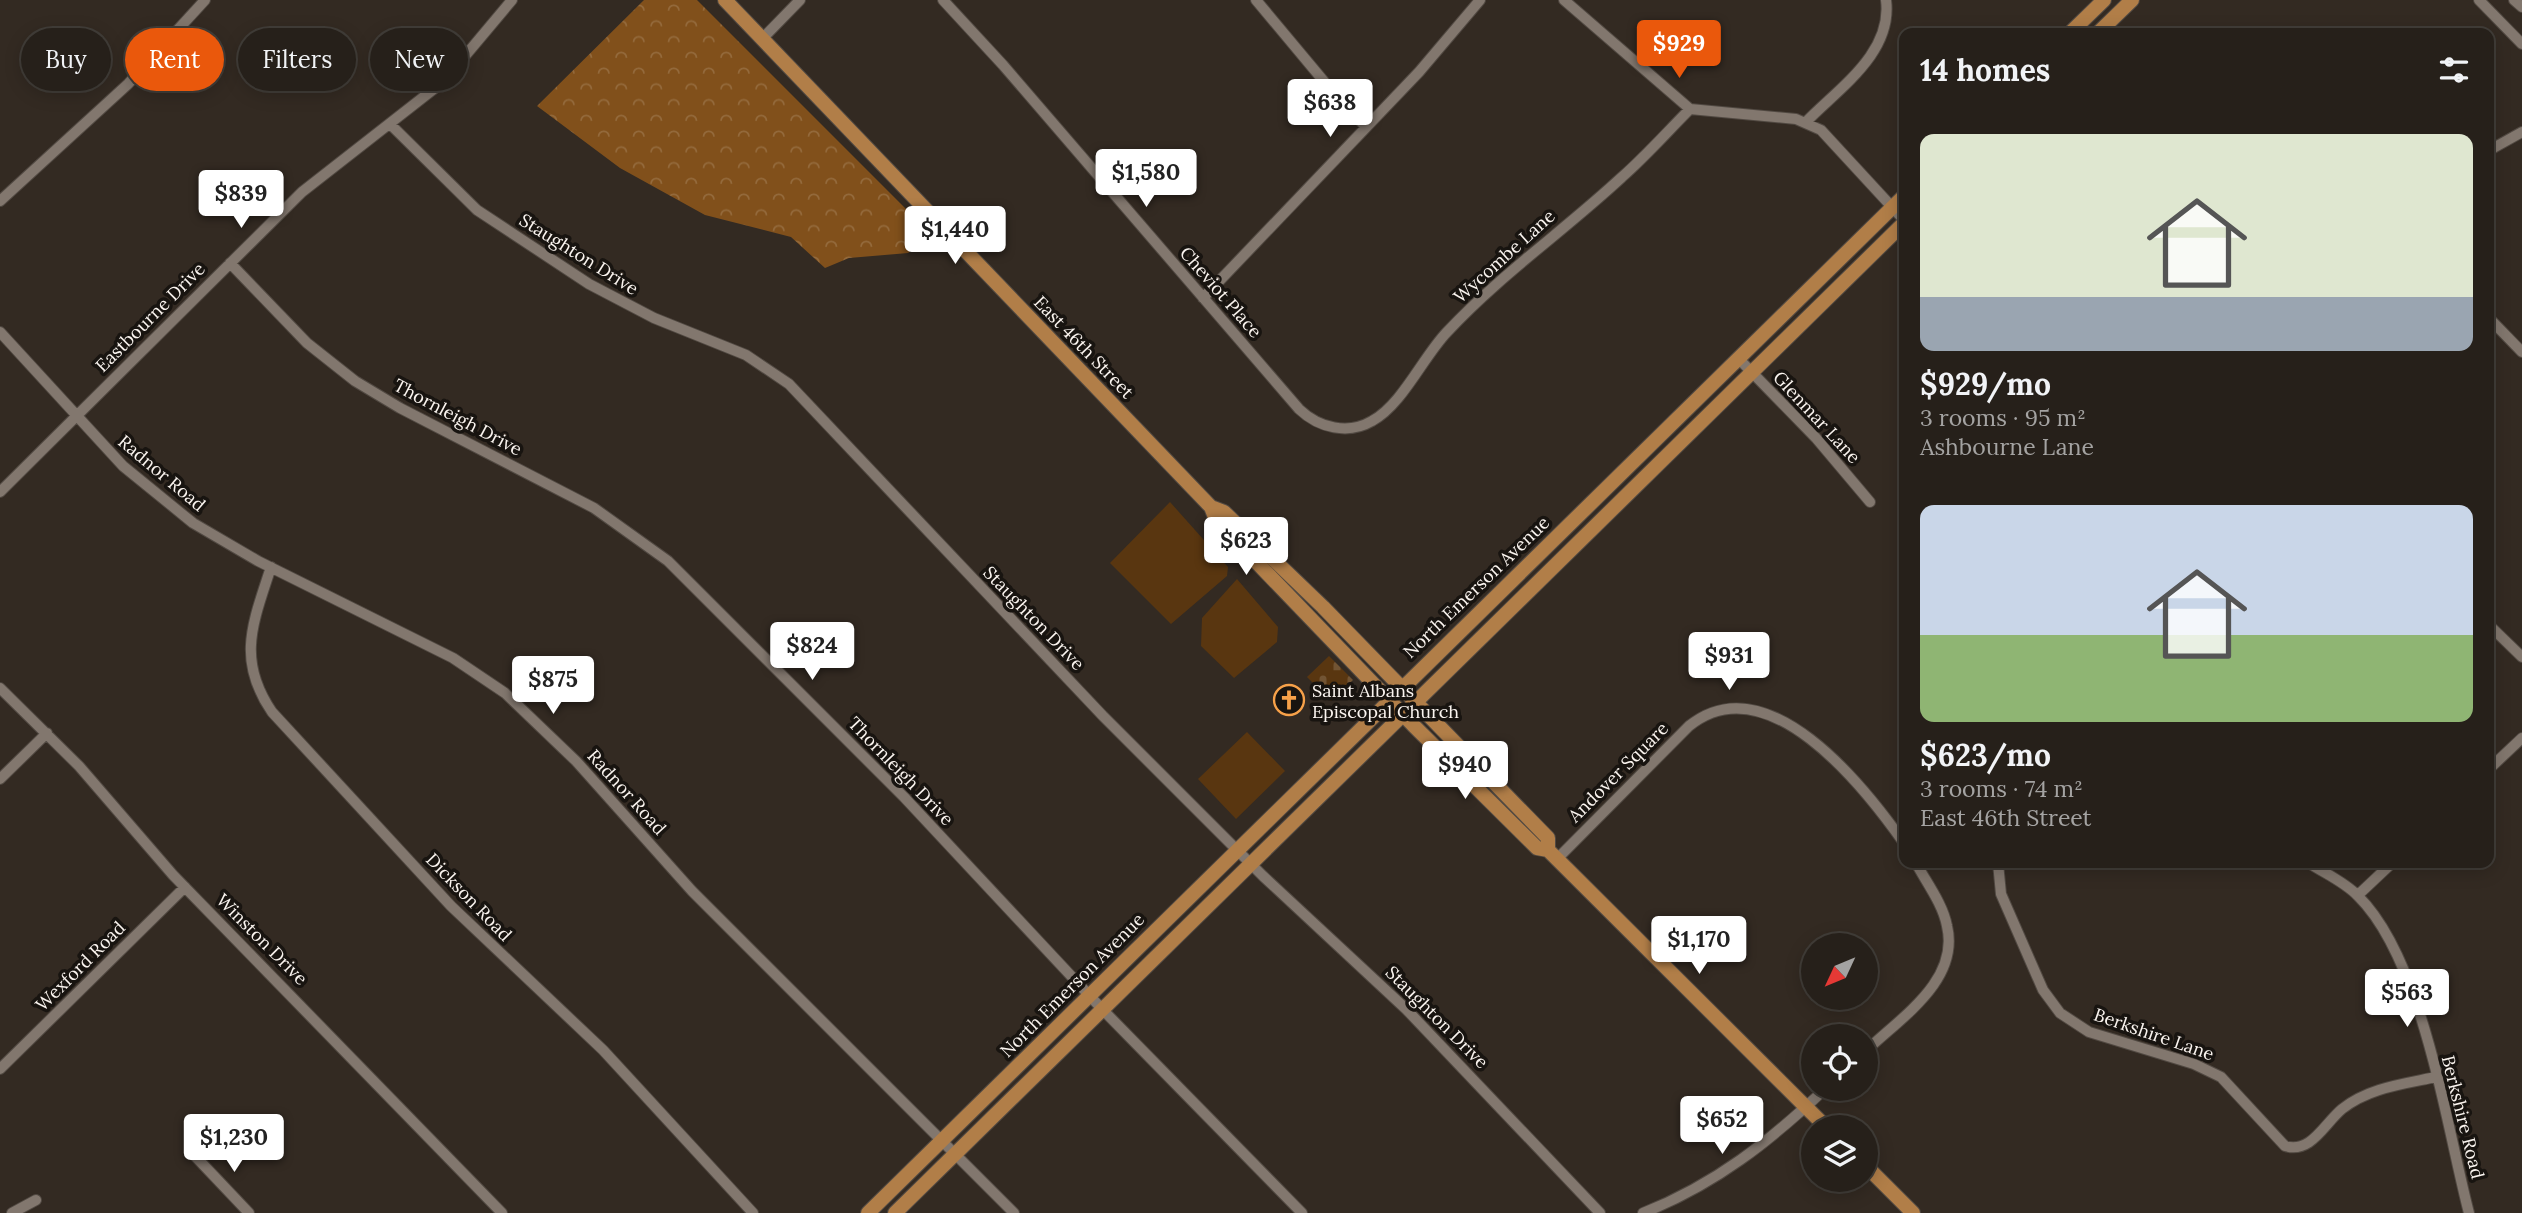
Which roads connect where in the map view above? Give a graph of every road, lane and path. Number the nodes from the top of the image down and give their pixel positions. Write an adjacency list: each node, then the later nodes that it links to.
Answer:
1 (205, 0): 25 (street)
2 (512, 0): 21 (street, Eastbourne Drive)
3 (725, 0): 17 (main road, East 46th Street)
4 (800, 0): 17 (street)
5 (943, 0): 31 (street, Cheviot Place)
6 (1256, 0): 22 (street)
7 (1480, 0): 22 (street)
8 (1564, 0): 19 (street)
9 (1886, 0): 20 (street)
10 (2104, 0): 15 (main road)
11 (2132, 0): 16 (main road)
12 (2479, 0): 18 (street)
13 (2514, 0): 14 (street)
14 (2522, 8)
15 (2075, 28)
16 (2103, 28)
17 (762, 39): 41 (main road, East 46th Street)
18 (2522, 44)
19 (1690, 109): 20 (street); 38 (street, Wycombe Lane)
20 (1806, 122): 27 (street)
21 (390, 124): 30 (street, Eastbourne Drive); 55 (street, Staughton Drive)
22 (1365, 126): 31 (street)
23 (2522, 132): 24 (street)
24 (2494, 148)
25 (0, 201)
26 (1899, 201): 27 (main road, North Emerson Avenue)
27 (1893, 207): 28 (street); 35 (main road, North Emerson Avenue)
28 (1899, 215)
29 (1899, 227): 36 (main road)
30 (230, 263): 37 (street, Eastbourne Drive); 64 (street, Thornleigh Drive)
31 (1203, 298): 38 (street, Cheviot Place)
32 (2494, 323): 34 (street)
33 (0, 332): 37 (street, Radnor Road)
34 (2522, 352)
35 (1738, 358): 36 (street, Glenmar Lane); 45 (main road, North Emerson Avenue)
36 (1751, 373): 40 (street, Glenmar Lane); 48 (main road)
37 (76, 416): 39 (street, Eastbourne Drive); 42 (street, Radnor Road)
38 (1348, 428)
39 (0, 492)
40 (1870, 502)
41 (1211, 507): 45 (main road, East 46th Street); 47 (main road, East 46th Street)
42 (271, 567): 72 (street, Radnor Road); 80 (street, Dickson Road)
43 (2494, 630): 44 (street)
44 (2522, 657)
45 (1401, 687): 47 (main road, North Emerson Avenue); 48 (main road, East 46th Street)
46 (0, 688): 50 (street, Winston Drive)
47 (1389, 700): 49 (main road, East 46th Street); 55 (main road, North Emerson Avenue)
48 (1415, 701): 49 (main road); 56 (main road, East 46th Street)
49 (1402, 714): 56 (main road, East 46th Street); 57 (main road)
50 (47, 733): 53 (street); 62 (street, Winston Drive)
51 (2522, 738): 52 (street)
52 (2494, 764)
53 (0, 779)
54 (1899, 836): 56 (street, Andover Square)
55 (1237, 849): 57 (street, Staughton Drive); 64 (main road, North Emerson Avenue)
56 (1553, 855): 70 (main road, East 46th Street)
57 (1251, 863): 65 (main road); 85 (street, Staughton Drive)
58 (1919, 868): 66 (street)
59 (1998, 868): 68 (street, Berkshire Lane)
60 (2317, 868): 63 (street, Berkshire Road)
61 (2387, 868): 63 (street)
62 (185, 887): 67 (street, Wexford Road); 79 (street, Winston Drive)
63 (2358, 895): 68 (street, Berkshire Road)
64 (1088, 995): 65 (street, Thornleigh Drive); 72 (main road, North Emerson Avenue)
65 (1102, 1009): 73 (main road); 84 (street, Thornleigh Drive)
66 (1878, 1040)
67 (0, 1069)
68 (2436, 1077): 88 (street, Berkshire Road)
69 (1812, 1101): 70 (street)
70 (1806, 1107): 71 (main road, East 46th Street); 86 (street)
71 (1814, 1115)
72 (941, 1141): 73 (street, Radnor Road); 81 (main road, North Emerson Avenue)
73 (954, 1155): 82 (main road); 83 (street, Radnor Road)
74 (195, 1156): 78 (street)
75 (1878, 1178): 87 (main road)
76 (36, 1200): 77 (street)
77 (12, 1213)
78 (249, 1213)
79 (502, 1213)
80 (753, 1213)
81 (868, 1213)
82 (895, 1213)
83 (1014, 1213)
84 (1302, 1213)
85 (1600, 1213)
86 (1643, 1213)
87 (1913, 1213)
88 (2469, 1213)

